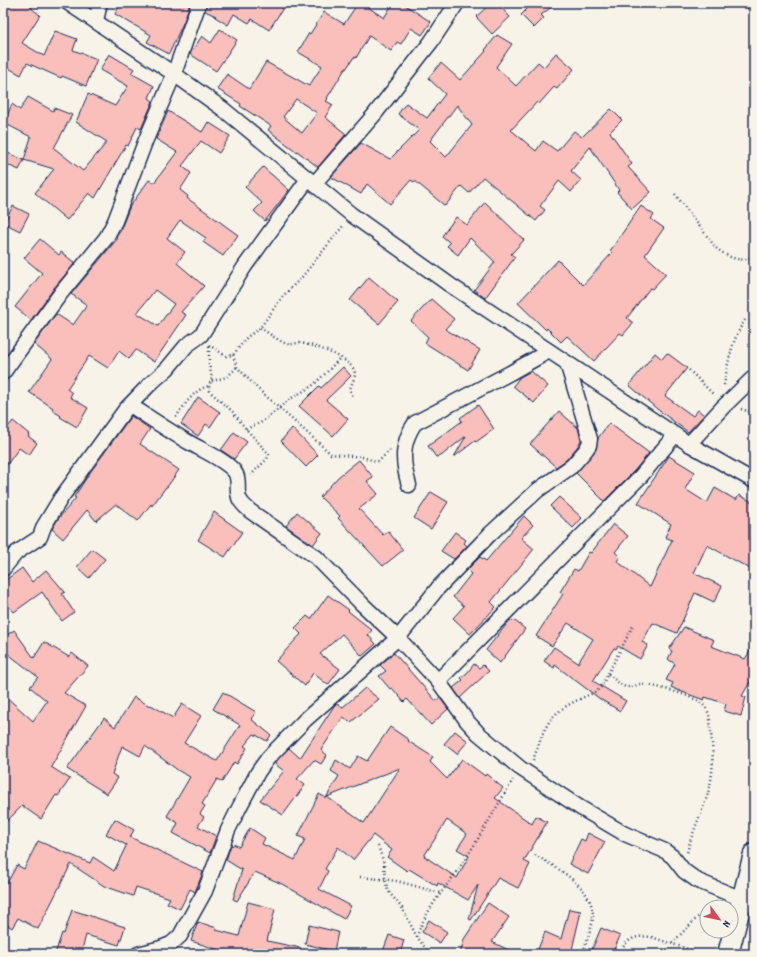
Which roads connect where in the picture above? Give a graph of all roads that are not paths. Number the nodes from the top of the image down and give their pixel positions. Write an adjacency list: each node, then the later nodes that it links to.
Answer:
1 (68, 3): 5 (street)
2 (100, 3): 5 (street)
3 (199, 3): 6 (street)
4 (457, 3): 7 (street)
5 (96, 22): 6 (street)
6 (174, 74): 7 (street); 10 (street)
7 (311, 182): 8 (street); 12 (street)
8 (548, 351): 9 (street); 16 (street)
9 (567, 363): 13 (street); 18 (street)
10 (3, 373)
11 (754, 377): 14 (street)
12 (130, 405): 17 (street); 18 (street)
13 (675, 435): 14 (street); 19 (street)
14 (689, 444): 15 (street)
15 (754, 481)
16 (408, 485)
17 (3, 568)
18 (398, 638): 19 (street); 22 (street)
19 (438, 682): 21 (street)
20 (754, 854): 21 (street)
21 (742, 899): 23 (street)
22 (138, 954)
23 (728, 954)

